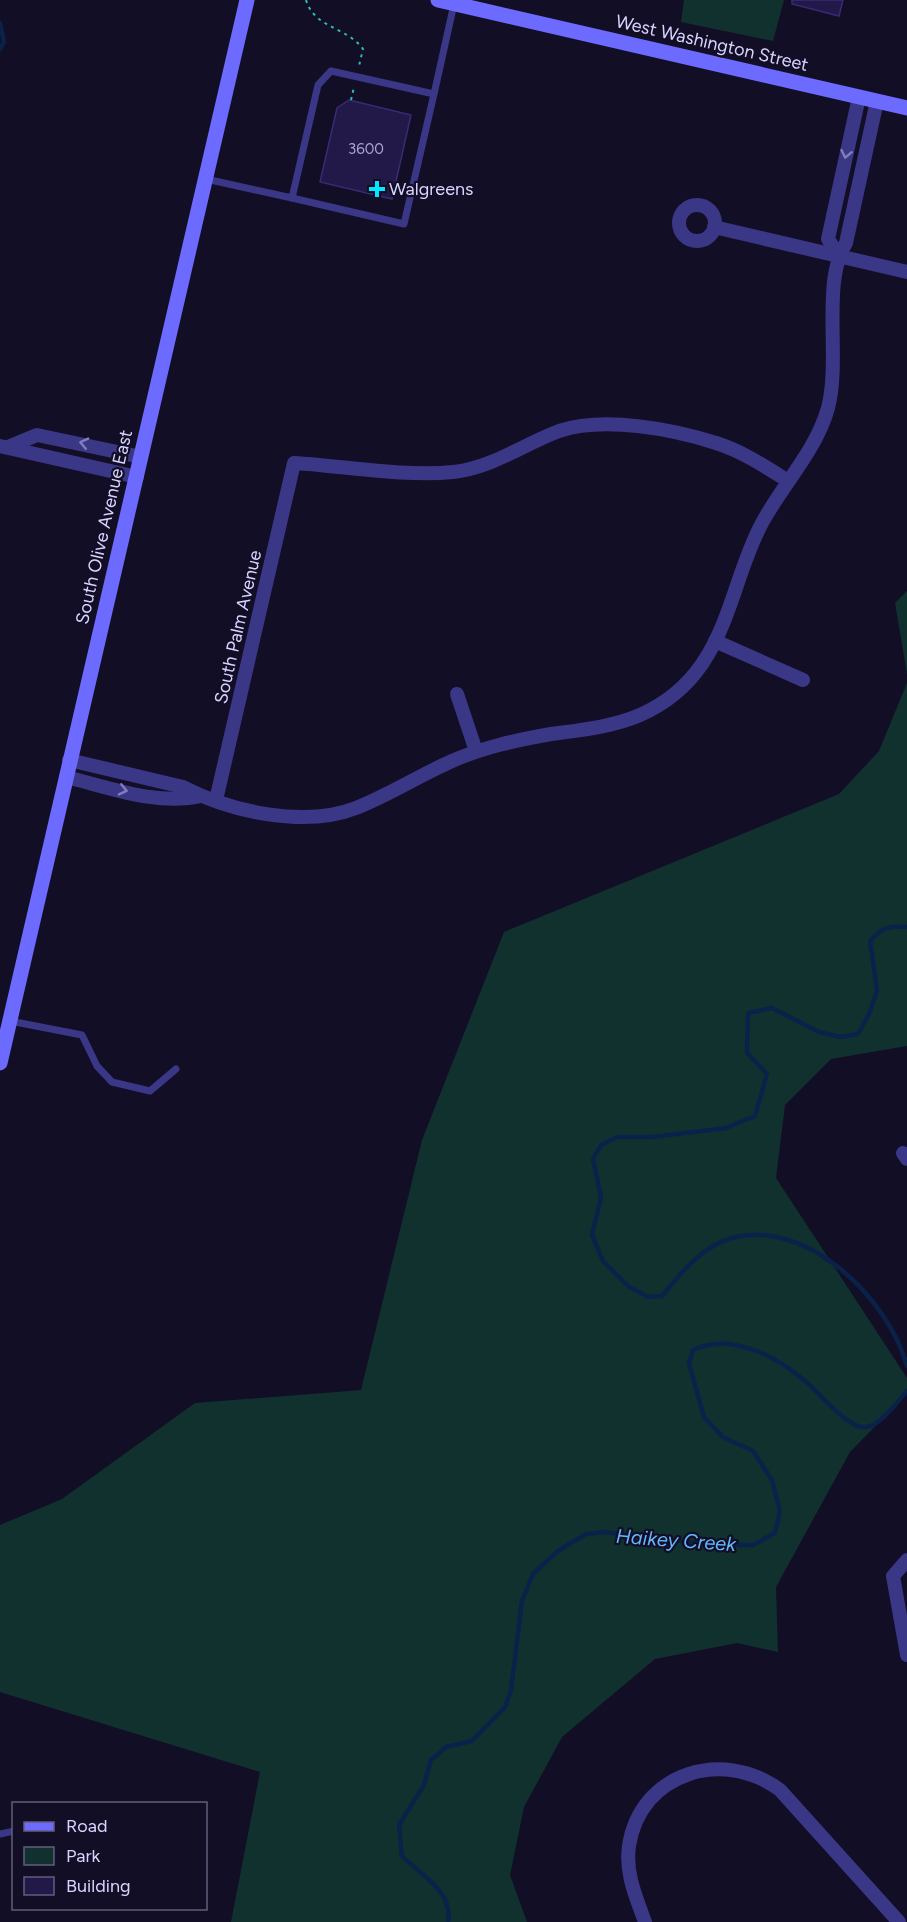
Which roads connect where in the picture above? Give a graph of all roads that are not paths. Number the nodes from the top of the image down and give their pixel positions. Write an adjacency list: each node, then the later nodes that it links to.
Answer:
1 (247, 0): 8 (street, South Olive Avenue East)
2 (438, 0): 3 (street, West Washington Street)
3 (454, 4): 4 (lane); 5 (street, West Washington Street)
4 (434, 94): 9 (lane); 9 (lane)
5 (859, 97): 6 (street, West Washington Street); 11 (street, one-way to 11)
6 (877, 101): 7 (street, West Washington Street); 11 (street)
7 (907, 108)
8 (206, 179): 9 (lane); 14 (street, South Olive Avenue East)
9 (292, 198)
10 (714, 227): 11 (street)
11 (838, 255): 12 (street); 16 (street)
12 (907, 272)
13 (4, 446): 14 (street, one-way to 13); 15 (street)
14 (141, 456): 15 (street, South Olive Avenue East)
15 (136, 477): 21 (street, South Olive Avenue East)
16 (788, 481): 17 (street); 24 (street, South Palm Avenue)
17 (715, 641): 18 (street); 20 (street)
18 (803, 680)
19 (457, 694): 20 (street)
20 (476, 751): 24 (street)
21 (69, 760): 22 (street, South Olive Avenue East); 23 (street)
22 (66, 777): 23 (street, one-way to 23); 25 (street, South Olive Avenue East)
23 (201, 796): 24 (street)
24 (216, 800)
25 (5, 1019): 26 (street, South Olive Avenue East); 27 (lane)
26 (0, 1063)
27 (176, 1069)
28 (907, 1560): 29 (street)
29 (907, 1655)
30 (645, 1922): 31 (street)
31 (899, 1922)

